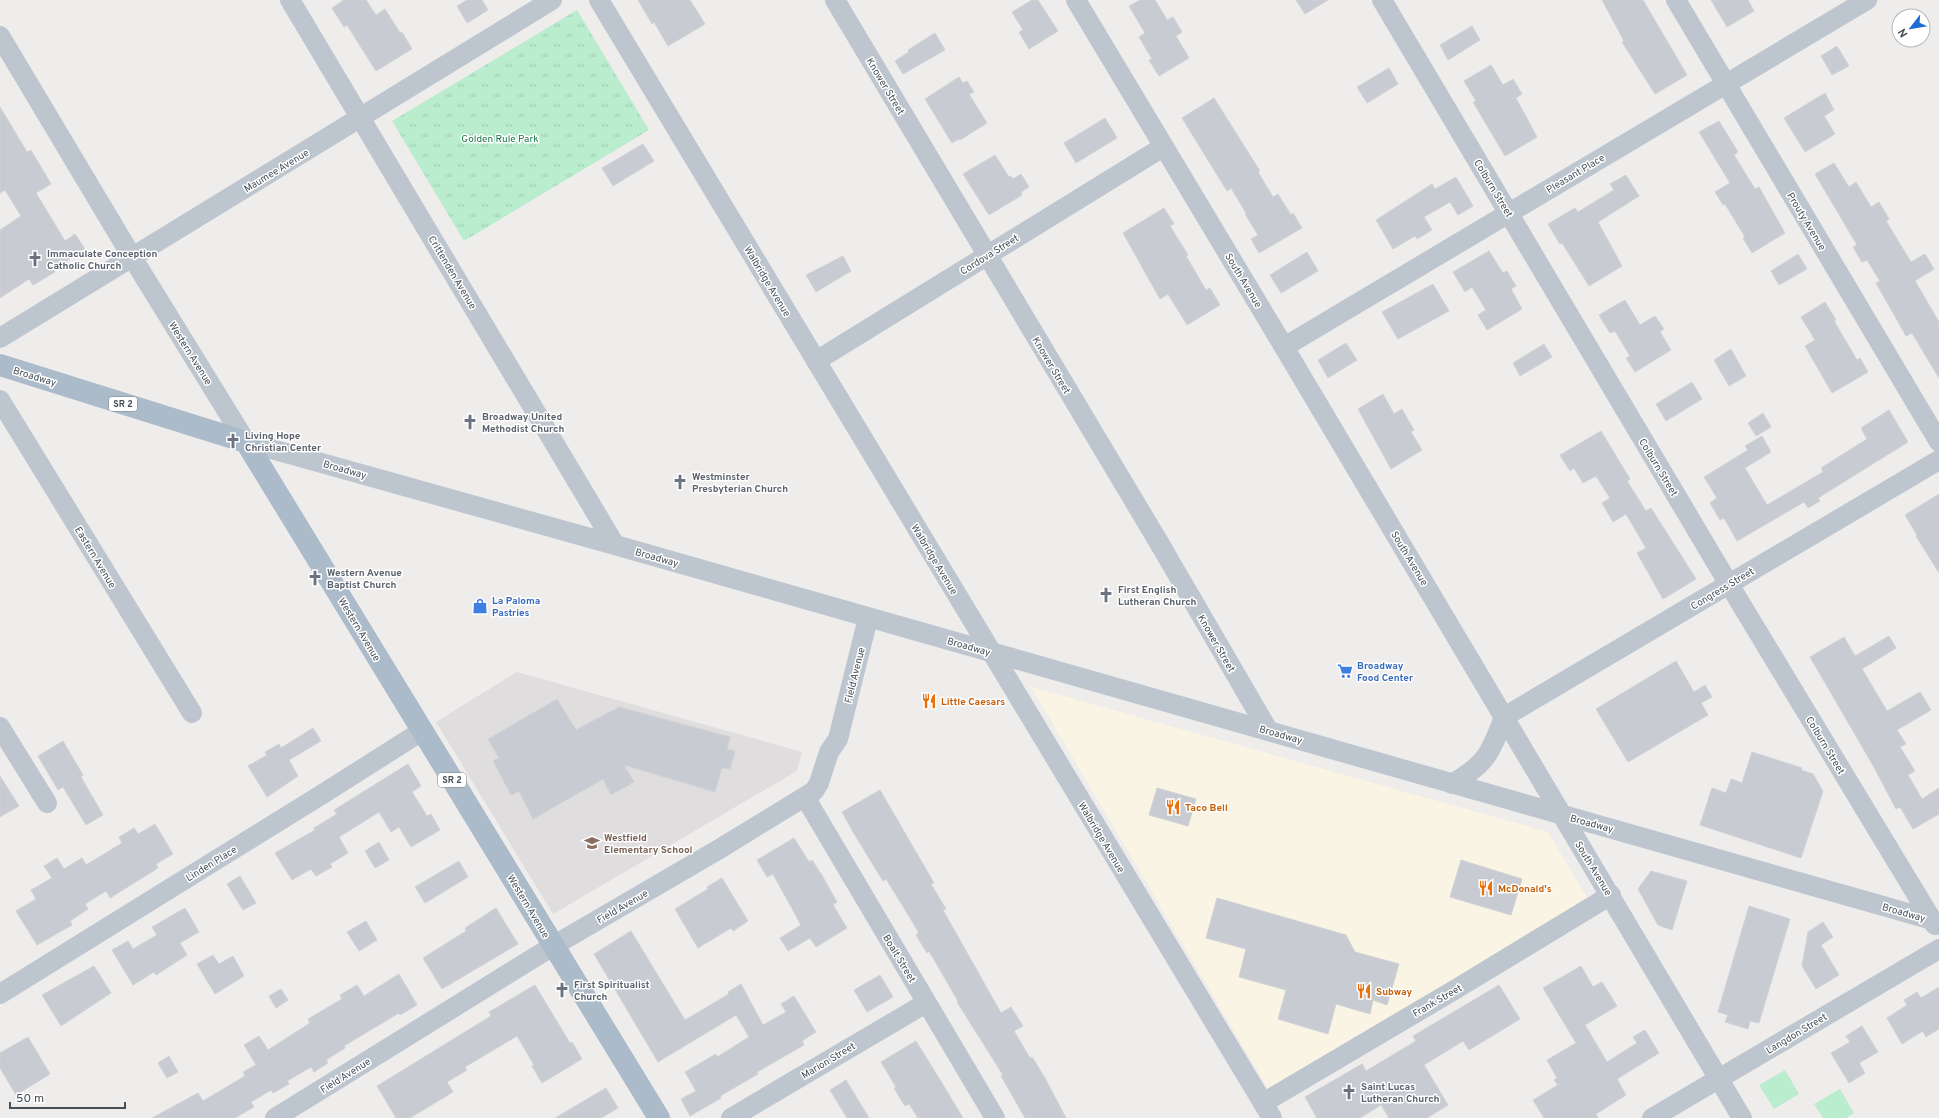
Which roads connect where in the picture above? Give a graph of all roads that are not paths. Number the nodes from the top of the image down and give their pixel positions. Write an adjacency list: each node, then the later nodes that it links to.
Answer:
1 (290, 0): 11 (street, Crittenden Avenue)
2 (552, 0): 11 (street, Maumee Avenue)
3 (599, 0): 18 (street, Walbridge Avenue)
4 (835, 0): 14 (street, Knower Street)
5 (1076, 0): 12 (street, South Avenue)
6 (1382, 0): 13 (street, Colburn Street)
7 (1676, 0): 10 (street, Prouty Avenue)
8 (1867, 0): 10 (street, Pleasant Place)
9 (0, 36): 15 (street, Western Avenue)
10 (1726, 84): 13 (street, Pleasant Place); 22 (street, Prouty Avenue)
11 (361, 118): 15 (street, Maumee Avenue); 24 (street, Crittenden Avenue)
12 (1163, 148): 14 (street, Cordova Street); 17 (street, South Avenue)
13 (1509, 213): 17 (street, Pleasant Place); 25 (street, Colburn Street)
14 (987, 255): 18 (street, Cordova Street); 31 (street, Knower Street)
15 (132, 257): 16 (street, Maumee Avenue); 21 (street, Western Avenue)
16 (0, 338)
17 (1284, 346): 29 (street, South Avenue)
18 (816, 361): 27 (street, Walbridge Avenue)
19 (0, 365): 21 (main road, Broadway / SR 2)
20 (0, 400): 28 (street, Eastern Avenue)
21 (246, 442): 24 (street, Broadway); 32 (main road, Western Avenue / SR 2)
22 (1939, 442)
23 (1939, 460): 25 (street, Congress Street)
24 (615, 545): 26 (street, Broadway)
25 (1729, 584): 29 (street, Congress Street); 38 (street, Colburn Street)
26 (868, 618): 27 (street, Broadway); 34 (street, Field Avenue)
27 (992, 653): 31 (street, Broadway); 44 (street, Walbridge Avenue)
28 (192, 713)
29 (1504, 717): 33 (street); 36 (street, South Avenue)
30 (0, 727): 35 (street)
31 (1268, 730): 33 (street, Broadway)
32 (422, 731): 39 (main road, Western Avenue / SR 2); 41 (street, Linden Place)
33 (1452, 784): 36 (street, Broadway)
34 (804, 797): 39 (street, Field Avenue); 42 (street, Boalt Street)
35 (47, 803)
36 (1562, 815): 37 (street, South Avenue); 38 (street, Broadway)
37 (1611, 895): 43 (street, South Avenue); 44 (street, Frank Street)
38 (1937, 925)
39 (553, 946): 45 (street, Field Avenue); 46 (main road, Western Avenue / SR 2)
40 (1939, 948): 43 (street, Langdon Street)
41 (0, 994)
42 (926, 1003): 47 (street, Marion Street); 48 (street, Boalt Street)
43 (1719, 1079): 49 (street, Langdon Street); 50 (street, South Avenue)
44 (1267, 1110)
45 (274, 1118)
46 (659, 1118)
47 (731, 1118)
48 (995, 1118)
49 (1652, 1118)
50 (1742, 1118)

